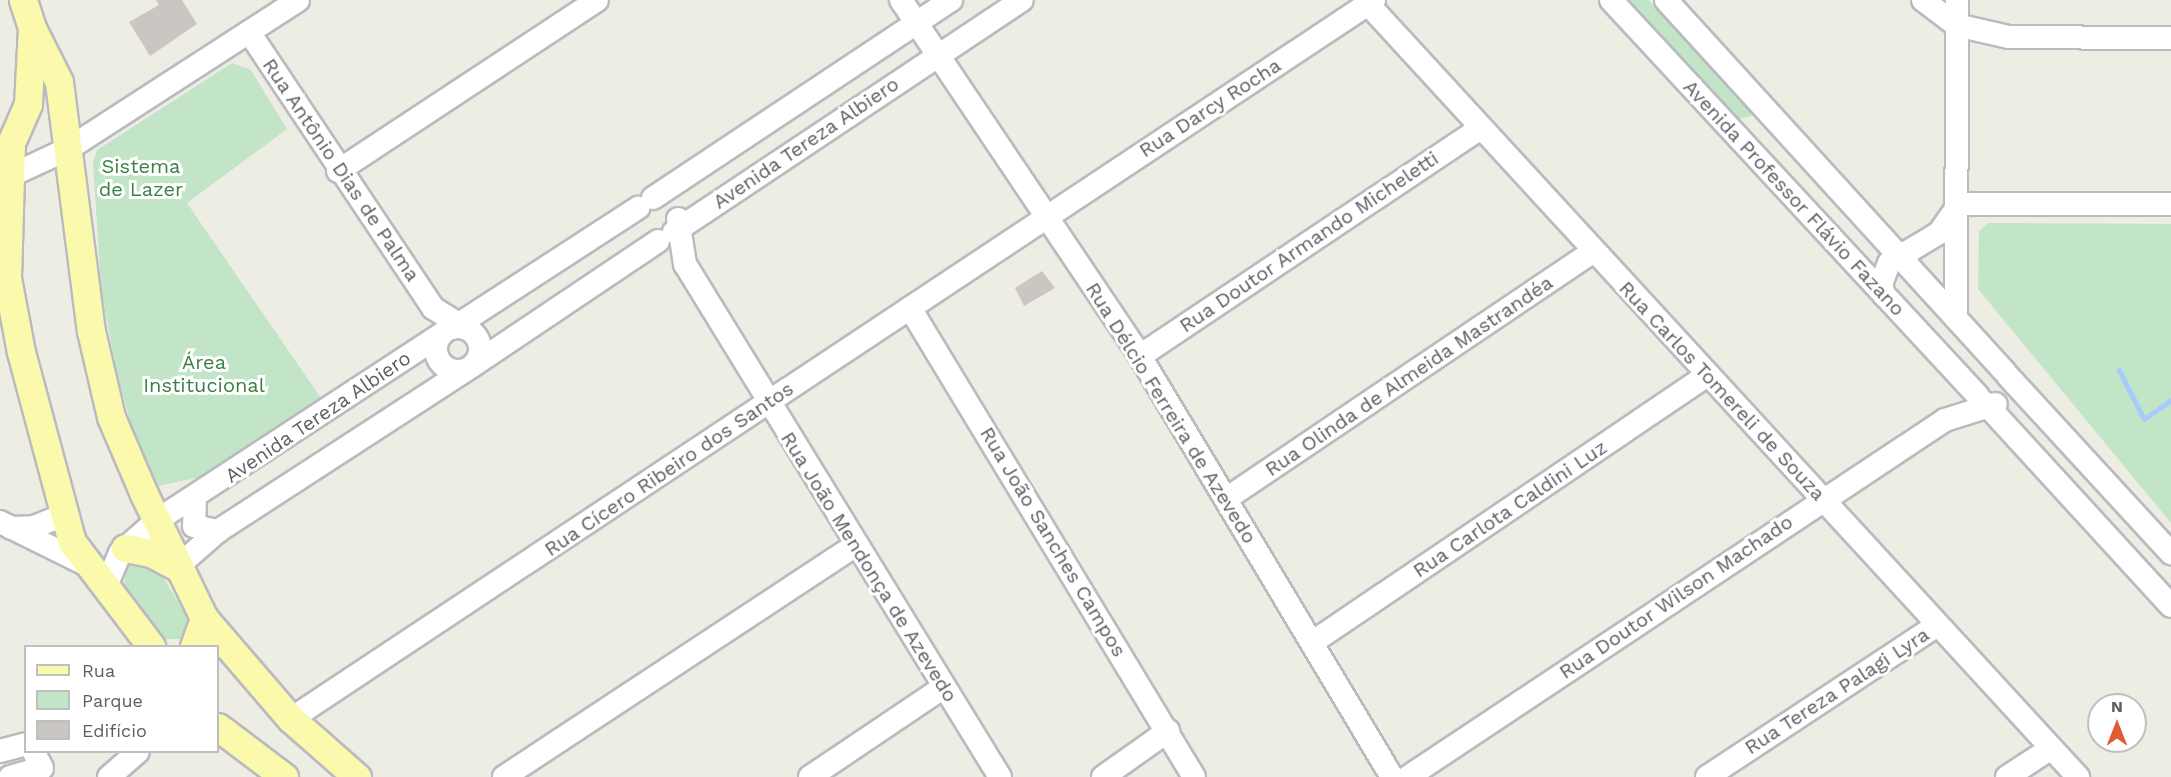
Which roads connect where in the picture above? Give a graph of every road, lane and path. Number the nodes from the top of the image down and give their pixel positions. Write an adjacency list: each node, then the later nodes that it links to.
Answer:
1 (24, 0): 15 (main road)
2 (298, 0): 16 (street)
3 (597, 0): 23 (street)
4 (901, 0): 13 (street, Rua Délcio Ferreira de Azevedo)
5 (951, 0): 13 (street, Avenida Tereza Albiero)
6 (1022, 0): 20 (street, Avenida Tereza Albiero)
7 (1611, 0): 32 (street, Avenida Professor Flávio Fazano)
8 (1666, 0): 31 (street, Avenida Professor Flávio Fazano)
9 (1914, 0): 19 (street)
10 (1923, 0): 14 (street)
11 (1957, 0): 14 (street)
12 (1371, 2): 21 (street, Rua Carlos Tomereli de Souza); 28 (street, Rua Darcy Rocha)
13 (916, 22): 20 (street, Rua Délcio Ferreira de Azevedo); 25 (street, Avenida Tereza Albiero)
14 (1956, 25): 17 (street); 19 (street)
15 (32, 28): 22 (main road); 24 (main road)
16 (249, 32): 22 (street); 23 (street, Rua Antônio Dias de Palma)
17 (2009, 37): 18 (street); 19 (street)
18 (2171, 38)
19 (1956, 52): 26 (street)
20 (939, 56): 28 (street, Rua Délcio Ferreira de Azevedo); 29 (street, Avenida Tereza Albiero)
21 (1479, 129): 30 (street, Rua Carlos Tomereli de Souza); 36 (street, Rua Doutor Armando Micheletti)
22 (68, 149): 24 (street); 42 (main road)
23 (339, 171): 35 (street, Rua Antônio Dias de Palma)
24 (10, 176): 46 (main road)
25 (645, 203): 29 (street); 29 (street, Rua João Mendonça de Azevedo); 35 (street, Avenida Tereza Albiero)
26 (1959, 204): 27 (street); 31 (street); 34 (street)
27 (2171, 204)
28 (1046, 215): 33 (street, Rua Cícero Ribeiro dos Santos); 36 (street, Rua Délcio Ferreira de Azevedo)
29 (664, 234): 37 (street, Avenida Tereza Albiero); 41 (street, Rua João Mendonça de Azevedo)
30 (1592, 252): 39 (street, Rua Carlos Tomereli de Souza); 44 (street, Rua Olinda de Almeida Mastrandéa)
31 (1899, 256): 32 (street); 34 (street, Avenida Professor Flávio Fazano)
32 (1884, 295): 40 (street, Avenida Professor Flávio Fazano)
33 (910, 308): 41 (street, Rua Cícero Ribeiro dos Santos); 65 (street, Rua João Sanches Campos)
34 (1956, 318): 38 (street, Avenida Professor Flávio Fazano)
35 (448, 333): 37 (street); 37 (street); 45 (street, Avenida Tereza Albiero)
36 (1140, 356): 44 (street, Rua Délcio Ferreira de Azevedo)
37 (469, 367): 49 (street, Avenida Tereza Albiero)
38 (2006, 374): 40 (street); 40 (street); 52 (street, Avenida Professor Flávio Fazano)
39 (1708, 375): 43 (street, Rua Carlos Tomereli de Souza); 59 (street, Rua Carlota Caldini Luz)
40 (1982, 397): 43 (street, Rua Doutor Wilson Machado); 56 (street, Avenida Professor Flávio Fazano)
41 (768, 404): 50 (street, Rua João Mendonça de Azevedo); 63 (street, Rua Cícero Ribeiro dos Santos)
42 (144, 494): 45 (street); 47 (main road)
43 (1824, 498): 58 (street, Rua Carlos Tomereli de Souza); 81 (street, Rua Doutor Wilson Machado)
44 (1226, 499): 59 (street, Rua Délcio Ferreira de Azevedo)
45 (192, 501): 47 (street, Avenida Tereza Albiero); 49 (street)
46 (63, 515): 48 (street); 53 (main road)
47 (156, 521): 51 (street, Avenida Tereza Albiero); 54 (main road)
48 (5, 525): 53 (street)
49 (218, 531): 54 (street, Avenida Tereza Albiero)
50 (856, 545): 62 (street, Rua João Mendonça de Azevedo); 75 (street)
51 (125, 548): 54 (main road); 55 (street)
52 (2171, 553)
53 (87, 565): 55 (main road)
54 (177, 567): 57 (main road)
55 (106, 586): 60 (main road)
56 (2171, 606)
57 (204, 618): 61 (main road); 63 (main road)
58 (1936, 626): 67 (street, Rua Carlos Tomereli de Souza); 82 (street, Rua Tereza Palagi Lyra)
59 (1313, 642): 80 (street, Rua Délcio Ferreira de Azevedo)
60 (150, 645)
61 (194, 645)
62 (944, 687): 76 (street); 77 (street, Rua João Mendonça de Azevedo)
63 (291, 719): 74 (main road)
64 (219, 728): 73 (main road)
65 (1168, 731): 78 (street); 79 (street, Rua João Sanches Campos)
66 (24, 745): 68 (street)
67 (2050, 749): 83 (street); 84 (street, Rua Carlos Tomereli de Souza)
68 (0, 751)
69 (137, 753): 72 (street)
70 (38, 760): 71 (street)
71 (10, 777)
72 (109, 777)
73 (284, 777)
74 (357, 777)
75 (504, 777)
76 (810, 777)
77 (1000, 777)
78 (1103, 777)
79 (1194, 777)
80 (1392, 777)
81 (1408, 777)
82 (1707, 777)
83 (2007, 777)
84 (2078, 777)

